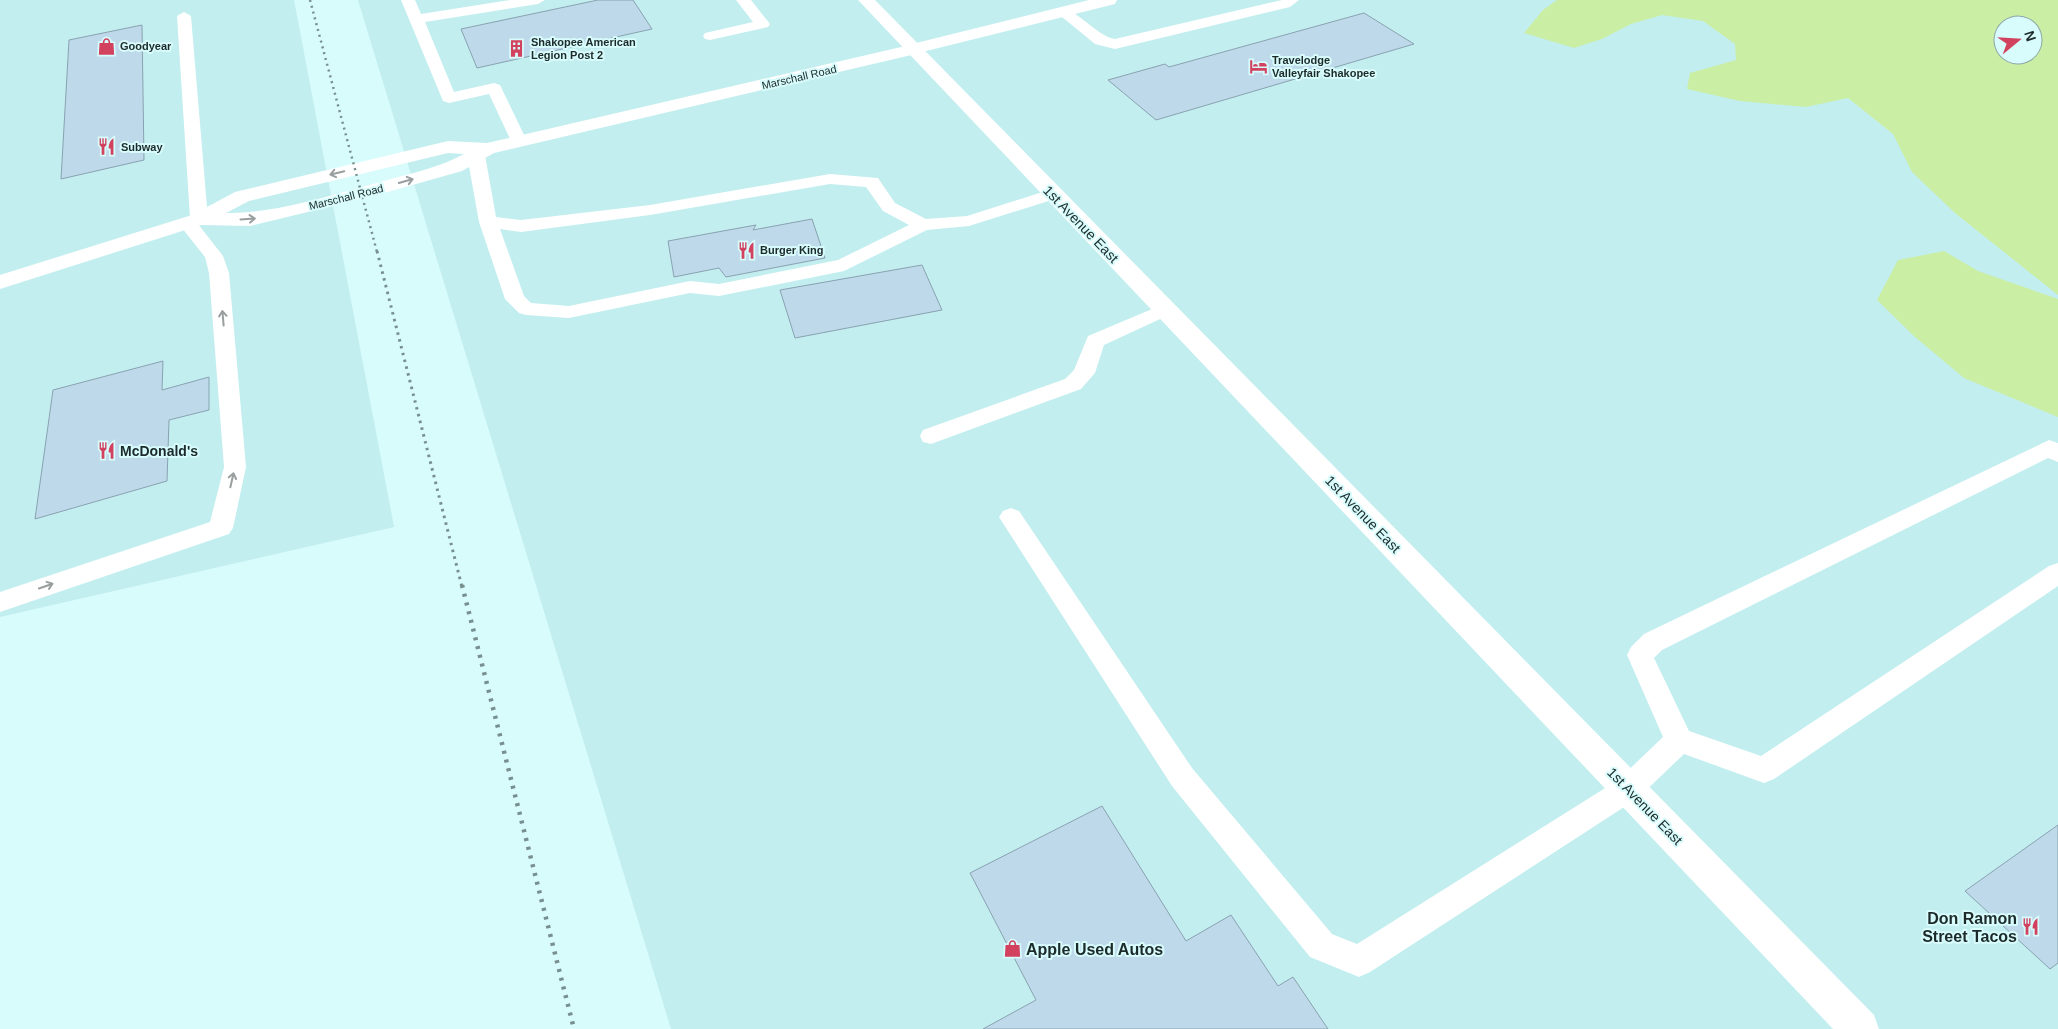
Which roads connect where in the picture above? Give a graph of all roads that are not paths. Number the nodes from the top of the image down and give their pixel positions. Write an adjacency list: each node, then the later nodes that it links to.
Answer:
1 (538, 0): 9 (lane)
2 (743, 0): 10 (lane)
3 (866, 0): 11 (main road, 1st Avenue East)
4 (1109, 0): 7 (main road, Marschall Road)
5 (1292, 0): 7 (lane)
6 (414, 2): 9 (lane)
7 (1063, 12): 11 (main road, Marschall Road)
8 (184, 16): 15 (lane)
9 (416, 19): 12 (lane)
10 (710, 36)
11 (914, 49): 12 (main road, Marschall Road); 14 (main road, 1st Avenue East)
12 (519, 141): 13 (main road, Marschall Road)
13 (482, 152): 15 (main road, Marschall Road); 16 (lane)
14 (1052, 194): 17 (lane); 19 (main road, 1st Avenue East)
15 (193, 221): 18 (main road, Marschall Road); 24 (lane, one-way to 15)
16 (488, 222): 17 (lane); 17 (lane)
17 (923, 225)
18 (0, 282)
19 (1164, 310): 20 (lane); 26 (main road, 1st Avenue East)
20 (931, 436)
21 (2058, 454): 25 (lane)
22 (1011, 517): 26 (lane)
23 (2058, 573): 25 (lane)
24 (0, 602)
25 (1679, 740): 26 (lane)
26 (1628, 789): 27 (main road, 1st Avenue East)
27 (1860, 1029)

